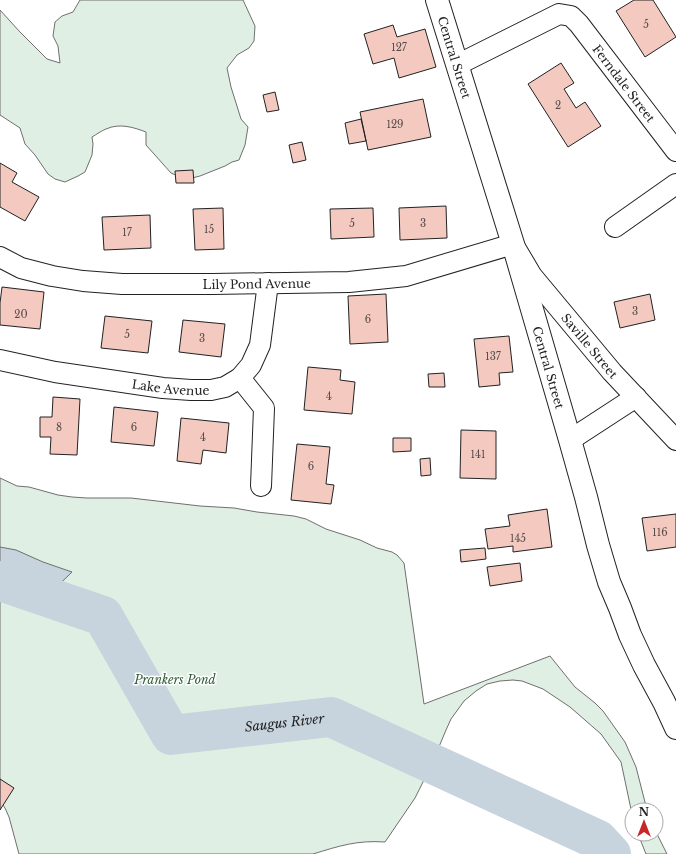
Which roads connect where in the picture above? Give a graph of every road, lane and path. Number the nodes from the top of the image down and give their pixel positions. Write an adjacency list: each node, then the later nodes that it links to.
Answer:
1 (436, 0): 2 (street, Central Street)
2 (457, 65): 3 (street, Ferndale Street); 6 (street, Central Street)
3 (676, 151)
4 (676, 184): 5 (street)
5 (616, 227)
6 (513, 244): 8 (street, Lily Pond Avenue); 11 (street, Saville Street); 12 (street, Central Street)
7 (0, 257): 8 (street, Lily Pond Avenue)
8 (268, 283): 10 (street, Lake Avenue)
9 (0, 360): 10 (street, Lake Avenue)
10 (240, 378): 14 (street)
11 (636, 398): 12 (street); 13 (street, Saville Street)
12 (570, 440): 15 (street, Central Street)
13 (676, 440)
14 (261, 486)
15 (676, 728)

